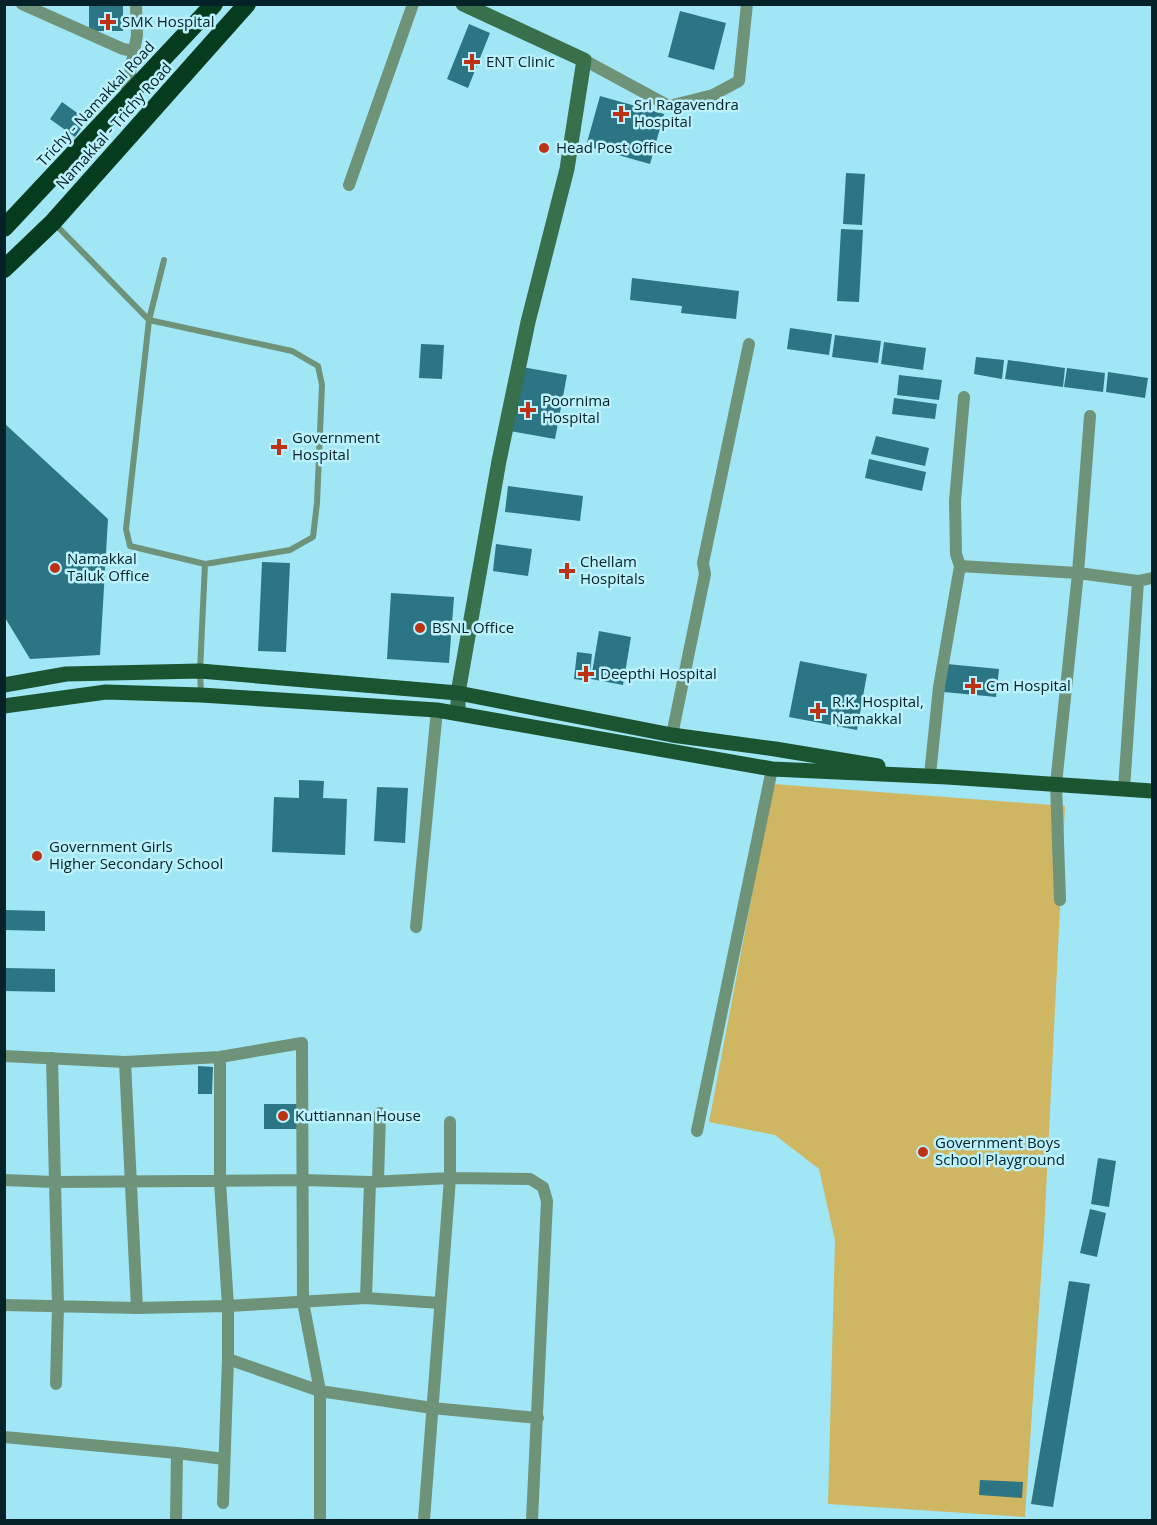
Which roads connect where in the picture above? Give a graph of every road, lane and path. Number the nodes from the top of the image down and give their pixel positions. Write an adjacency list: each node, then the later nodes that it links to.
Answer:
1 (22, 4): 9 (street)
2 (49, 4): 9 (street)
3 (136, 4): 10 (street)
4 (214, 4): 12 (highway, Trichy - Namakkal Road)
5 (247, 4): 14 (highway, Namakkal - Trichy Road)
6 (413, 4): 13 (street)
7 (463, 4): 11 (street)
8 (747, 4): 11 (street)
9 (50, 18): 10 (street)
10 (134, 51): 12 (street)
11 (584, 60): 29 (street)
12 (126, 99): 15 (highway, Trichy - Namakkal Road)
13 (349, 185)
14 (53, 222): 17 (highway, Namakkal - Trichy Road); 18 (lane)
15 (4, 228)
16 (164, 260): 18 (lane)
17 (4, 269)
18 (149, 320): 22 (lane); 22 (lane)
19 (749, 344): 34 (street)
20 (964, 398): 23 (street)
21 (1090, 416): 24 (street)
22 (205, 564): 27 (lane)
23 (960, 566): 24 (street); 36 (street)
24 (1078, 573): 26 (street); 38 (street)
25 (1152, 578): 26 (street)
26 (1138, 581): 39 (street)
27 (200, 671): 28 (main road); 29 (main road); 30 (lane)
28 (4, 685)
29 (458, 693): 33 (street); 34 (main road)
30 (201, 694): 31 (main road); 32 (main road)
31 (4, 706)
32 (437, 710): 33 (main road); 42 (street)
33 (458, 713): 35 (main road)
34 (672, 735): 36 (main road)
35 (772, 769): 37 (main road); 49 (street)
36 (930, 774): 37 (main road)
37 (946, 777): 38 (main road)
38 (1056, 784): 39 (main road); 41 (street)
39 (1124, 789): 40 (main road)
40 (1152, 791)
41 (1060, 900)
42 (416, 927)
43 (4, 1056): 45 (street)
44 (220, 1057): 46 (street); 52 (street); 56 (street)
45 (52, 1058): 46 (street); 54 (street)
46 (125, 1062): 55 (street)
47 (380, 1113): 53 (street)
48 (450, 1122): 50 (street)
49 (697, 1131)
50 (450, 1178): 53 (street); 59 (street); 68 (street)
51 (4, 1180): 54 (street)
52 (303, 1180): 53 (street); 56 (street); 58 (street)
53 (374, 1181): 57 (street)
54 (54, 1182): 55 (street); 61 (street)
55 (130, 1182): 56 (street); 63 (street)
56 (220, 1182): 62 (street)
57 (366, 1298): 58 (street); 59 (street)
58 (303, 1302): 62 (street); 66 (street)
59 (440, 1303): 67 (street)
60 (4, 1305): 61 (street)
61 (58, 1306): 63 (street); 65 (street)
62 (228, 1306): 63 (street); 64 (street)
63 (137, 1308)
64 (228, 1359): 66 (street); 71 (street)
65 (56, 1384)
66 (320, 1391): 67 (street); 74 (street)
67 (432, 1408): 68 (street); 75 (street)
68 (538, 1418): 76 (street)
69 (4, 1437): 70 (street)
70 (177, 1453): 71 (street); 73 (street)
71 (224, 1460): 72 (street)
72 (223, 1503)
73 (176, 1521)
74 (320, 1521)
75 (424, 1521)
76 (532, 1521)

